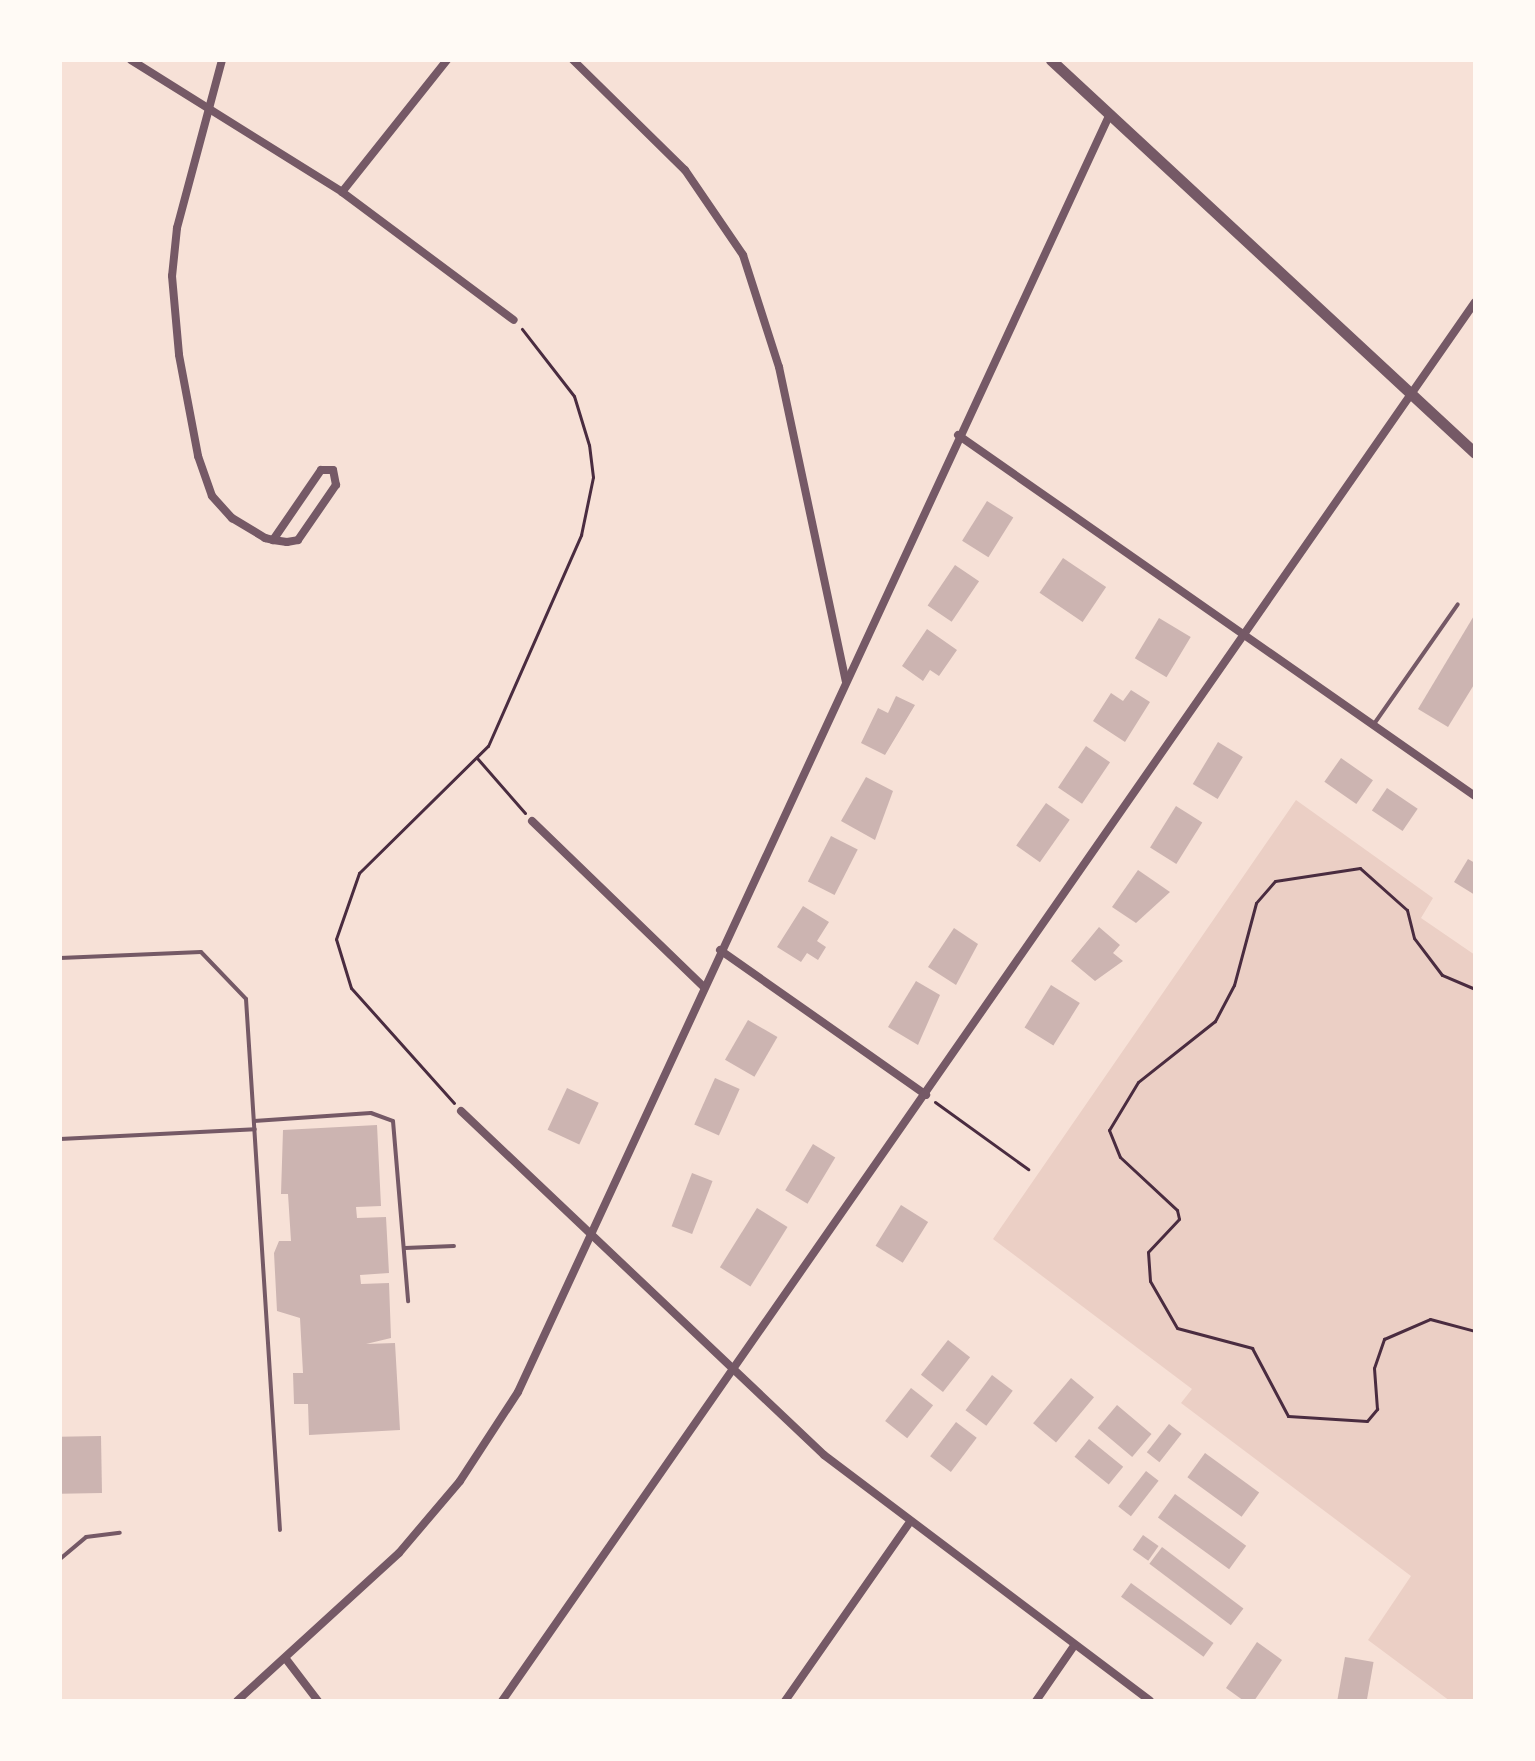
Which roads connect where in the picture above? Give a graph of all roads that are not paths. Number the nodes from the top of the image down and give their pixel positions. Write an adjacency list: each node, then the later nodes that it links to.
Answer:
1 (131, 60): 6 (street)
2 (222, 60): 6 (street)
3 (447, 60): 8 (street)
4 (573, 60): 17 (street)
5 (1051, 60): 7 (street)
6 (207, 112): 8 (street); 14 (street)
7 (1110, 114): 11 (street); 12 (street)
8 (342, 192): 10 (street)
9 (1475, 302): 11 (street)
10 (514, 320)
11 (1409, 396): 13 (street); 16 (street)
12 (958, 435): 16 (street); 17 (street)
13 (1475, 453)
14 (273, 540): 14 (street)
15 (1458, 604): 18 (lane)
16 (1243, 631): 18 (street); 24 (street)
17 (846, 682): 21 (street)
18 (1374, 724): 19 (street)
19 (1475, 796)
20 (532, 821): 23 (street)
21 (720, 950): 23 (street); 24 (street)
22 (60, 958): 26 (lane)
23 (704, 987): 29 (street)
24 (926, 1095): 33 (street)
25 (461, 1111): 29 (street)
26 (254, 1121): 27 (lane); 31 (lane)
27 (255, 1129): 28 (lane); 35 (lane)
28 (60, 1139)
29 (593, 1235): 33 (street); 39 (street)
30 (454, 1246): 31 (lane)
31 (405, 1248): 32 (lane)
32 (408, 1301)
33 (737, 1371): 34 (street); 42 (street)
34 (910, 1522): 38 (street); 43 (street)
35 (280, 1530)
36 (120, 1533): 37 (lane)
37 (60, 1559)
38 (1074, 1646): 44 (street); 45 (street)
39 (286, 1659): 40 (street); 41 (street)
40 (237, 1701)
41 (318, 1701)
42 (502, 1701)
43 (785, 1701)
44 (1036, 1701)
45 (1150, 1701)

